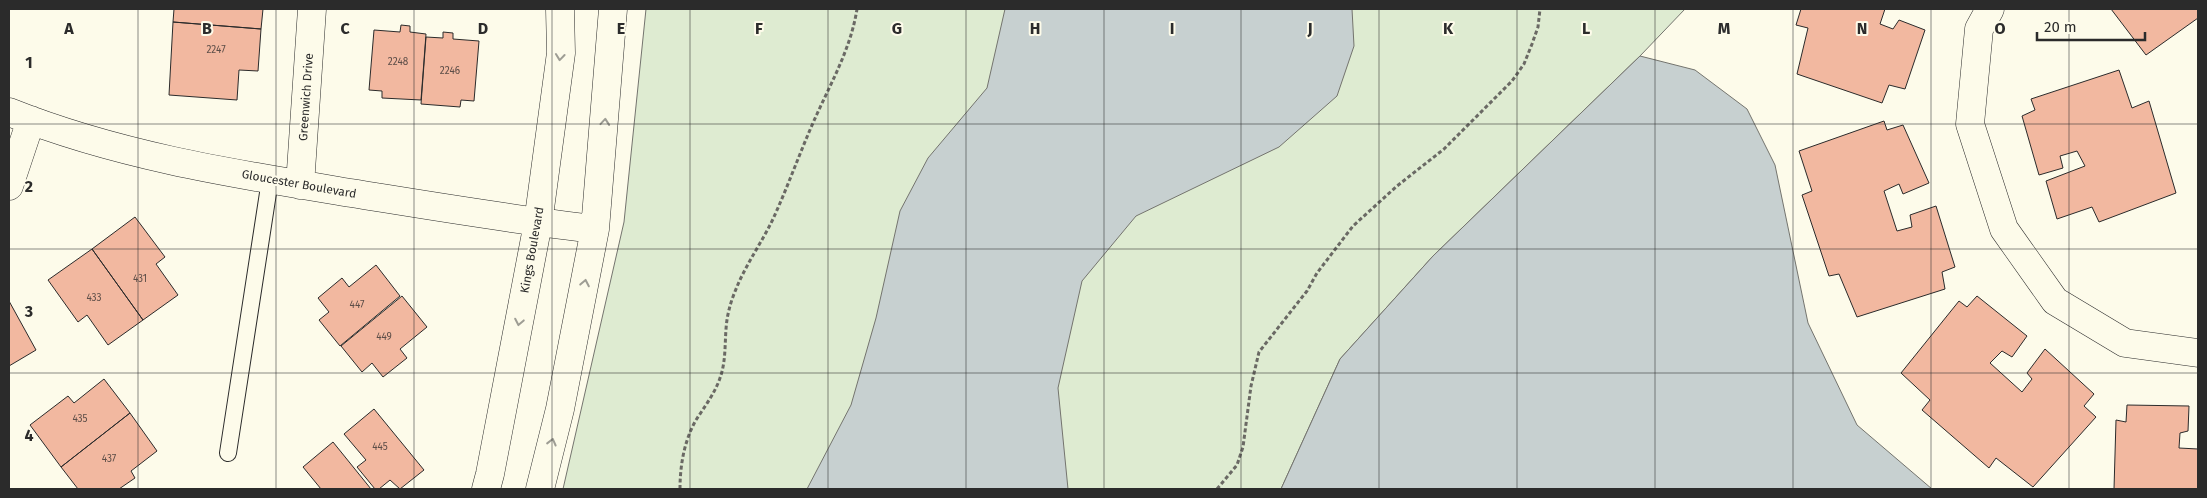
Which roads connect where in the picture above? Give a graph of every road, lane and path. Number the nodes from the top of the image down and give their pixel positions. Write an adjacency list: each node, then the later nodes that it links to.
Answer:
1 (312, 9): 9 (street, Greenwich Drive)
2 (560, 9): 11 (street, Kings Boulevard, one-way to 11)
3 (613, 9): 12 (street, one-way to 3)
4 (857, 9): 17 (path)
5 (1540, 9): 18 (path)
6 (1990, 9): 13 (street)
7 (20, 116): 8 (street, Gloucester Boulevard); 10 (street)
8 (270, 180): 9 (street, Gloucester Boulevard); 14 (lane)
9 (300, 185): 11 (street, Gloucester Boulevard)
10 (9, 186)
11 (538, 223): 12 (street, Gloucester Boulevard); 15 (street, Kings Boulevard, one-way to 15)
12 (595, 229): 16 (street, one-way to 12)
13 (2198, 353)
14 (228, 453)
15 (486, 489)
16 (540, 489)
17 (680, 489)
18 (1216, 489)

